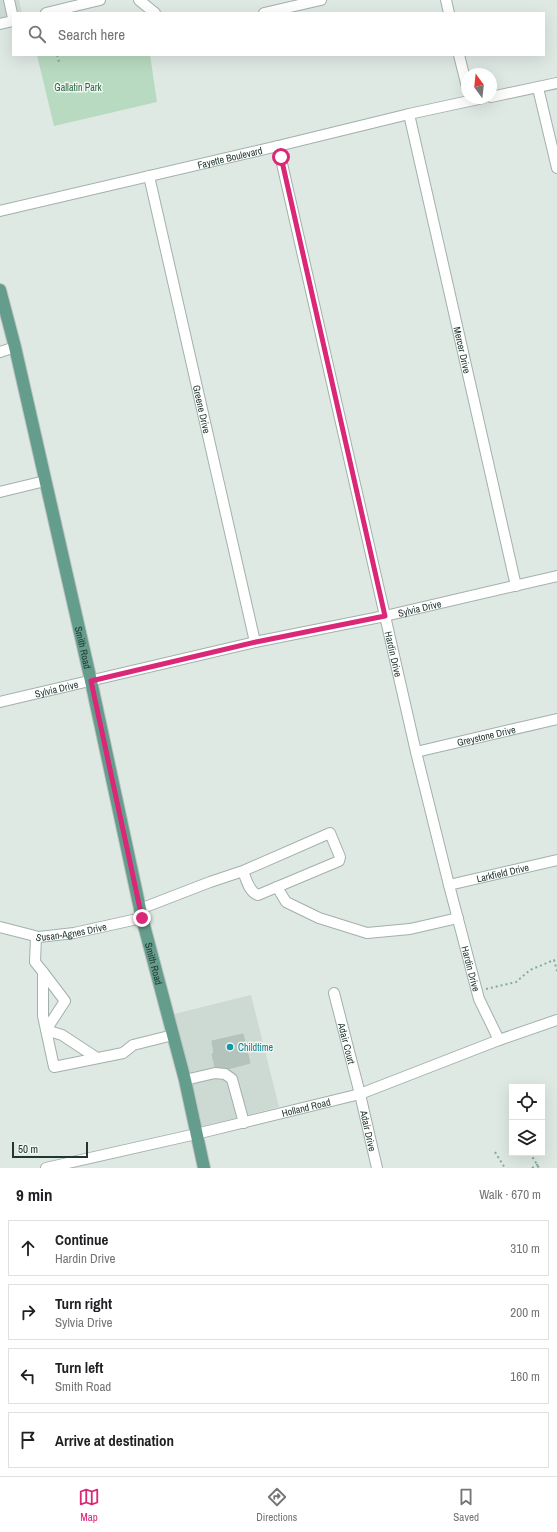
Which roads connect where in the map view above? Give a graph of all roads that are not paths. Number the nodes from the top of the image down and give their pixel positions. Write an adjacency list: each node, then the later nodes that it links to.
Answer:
1 (9, 0): 10 (street)
2 (100, 0): 6 (street)
3 (139, 0): 7 (street)
4 (321, 0): 8 (street)
5 (446, 0): 9 (street)
6 (50, 12)
7 (154, 12)
8 (268, 12)
9 (449, 12)
10 (12, 14)
11 (12, 21): 12 (street)
12 (0, 24)
13 (459, 56): 14 (street)
14 (462, 68)
15 (557, 83): 16 (street)
16 (538, 88): 17 (street); 21 (street)
17 (497, 96)
18 (461, 101): 19 (street, Fayette Boulevard)
19 (409, 114): 20 (street, Fayette Boulevard); 30 (street, Mercer Drive)
20 (278, 146): 22 (street, Fayette Boulevard); 31 (street, Hardin Drive)
21 (557, 168)
22 (149, 176): 23 (street, Fayette Boulevard); 32 (street, Greene Drive)
23 (0, 211)
24 (0, 290): 25 (main road, Smith Road)
25 (15, 348): 26 (street); 27 (main road, Smith Road)
26 (0, 352)
27 (45, 481): 28 (street); 33 (main road, Smith Road)
28 (0, 492)
29 (557, 576): 30 (street, Sylvia Drive)
30 (516, 586): 31 (street, Sylvia Drive)
31 (385, 616): 32 (street, Sylvia Drive); 36 (street, Hardin Drive)
32 (256, 642): 33 (street, Sylvia Drive)
33 (91, 681): 34 (street, Sylvia Drive); 41 (main road, Smith Road)
34 (0, 702)
35 (557, 719): 36 (street, Greystone Drive)
36 (416, 752): 39 (street, Hardin Drive)
37 (557, 860): 39 (street, Larkfield Drive)
38 (243, 871): 40 (street); 40 (street, Susan-Agnes Drive); 41 (street, Susan-Agnes Drive)
39 (449, 884): 42 (street, Hardin Drive)
40 (277, 888): 42 (street)
41 (141, 913): 44 (street, Susan-Agnes Drive); 49 (main road, Smith Road)
42 (458, 918): 50 (street, Hardin Drive)
43 (0, 927): 44 (street, Susan-Agnes Drive)
44 (36, 936): 45 (street)
45 (42, 972): 48 (street); 48 (street)
46 (334, 993): 53 (street, Adair Court)
47 (557, 1020): 50 (street, Holland Road)
48 (46, 1030): 51 (street); 51 (street)
49 (173, 1035): 51 (street); 52 (main road, Smith Road)
50 (498, 1040): 53 (street, Holland Road)
51 (97, 1058)
52 (184, 1080): 54 (street); 55 (main road, Smith Road)
53 (360, 1094): 54 (street, Holland Road); 58 (street, Adair Drive)
54 (244, 1122): 55 (street, Holland Road)
55 (196, 1134): 56 (street, Holland Road); 57 (main road, Smith Road)
56 (46, 1168)
57 (204, 1168)
58 (377, 1168)

